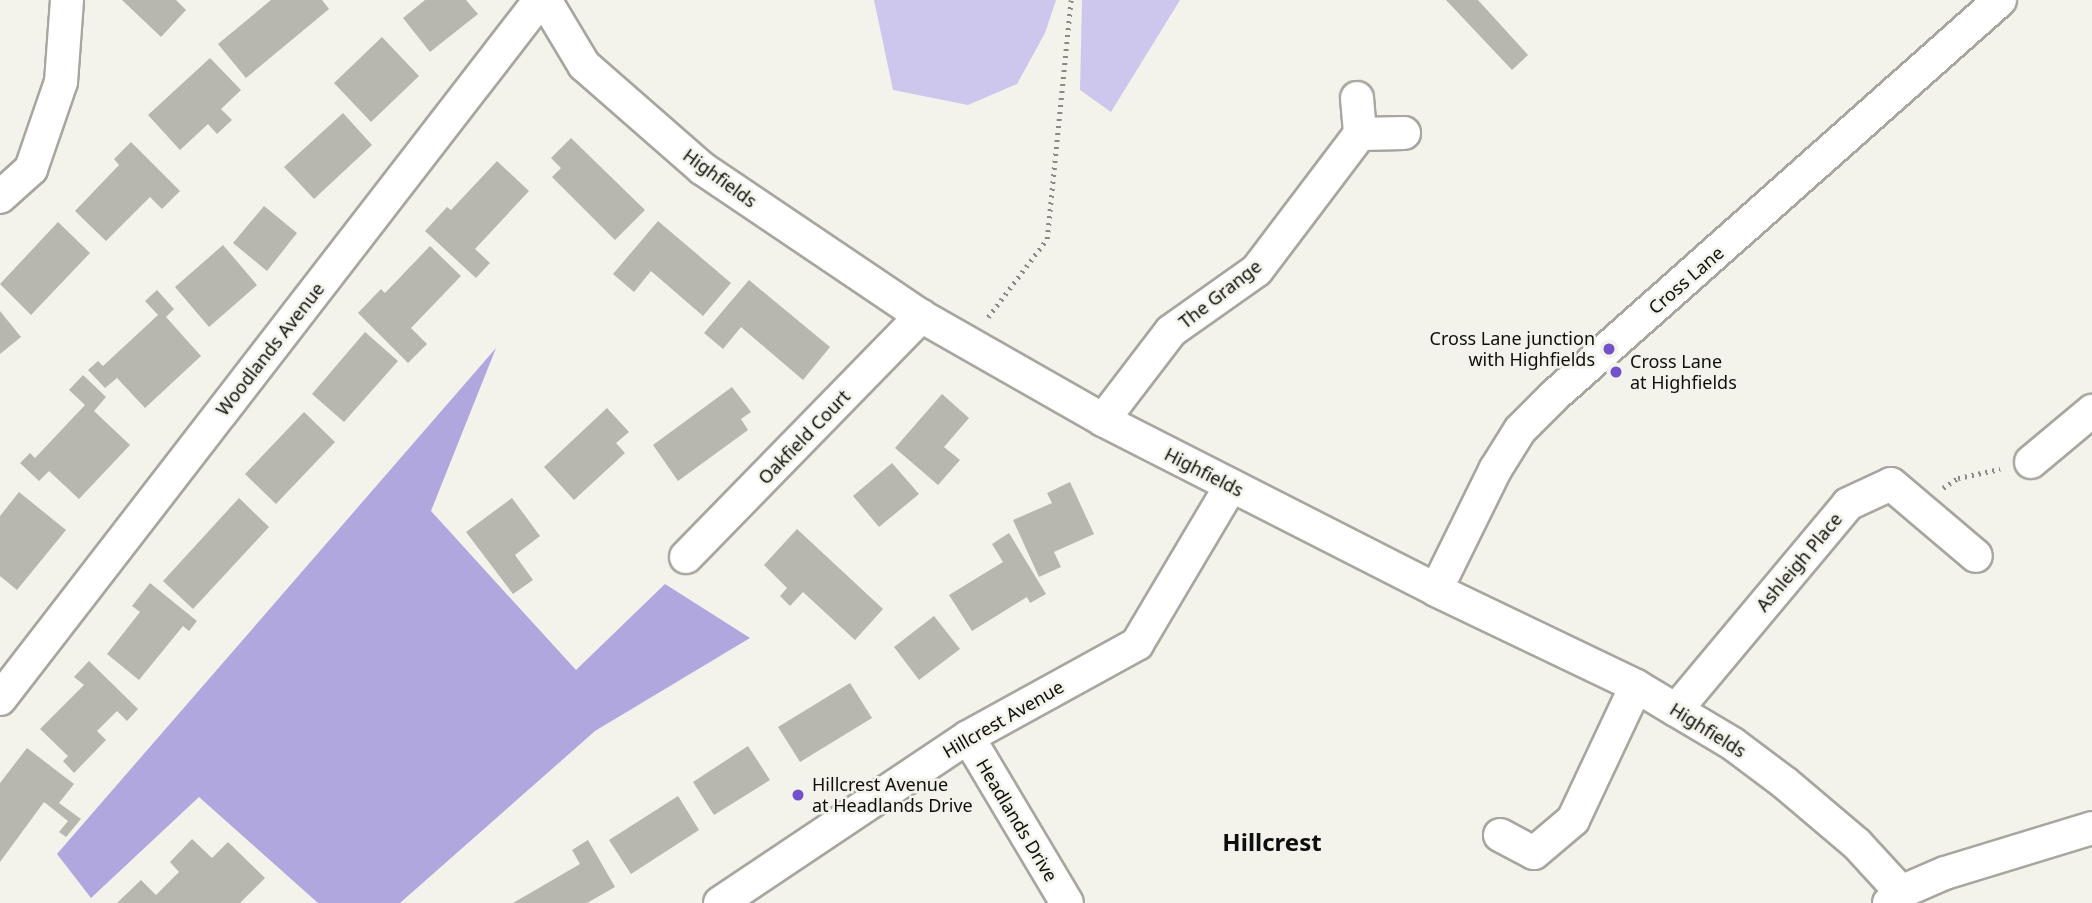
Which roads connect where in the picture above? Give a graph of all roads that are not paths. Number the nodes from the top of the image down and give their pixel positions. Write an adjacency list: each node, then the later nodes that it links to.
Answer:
1 (67, 0): 7 (street)
2 (542, 0): 8 (street, Highfields); 17 (street, Woodlands Avenue)
3 (1989, 4): 15 (street, Cross Lane)
4 (1357, 98): 6 (street)
5 (1404, 133): 6 (street)
6 (1360, 134): 10 (street, The Grange)
7 (0, 197)
8 (921, 316): 10 (street, Highfields); 14 (street, Oakfield Court)
9 (2092, 411): 11 (street)
10 (1103, 420): 12 (street, Highfields)
11 (2031, 462)
12 (1231, 486): 15 (street, Highfields); 19 (street, Hillcrest Avenue)
13 (1976, 556): 18 (street, Ashleigh Place)
14 (686, 557)
15 (1436, 590): 16 (street, Highfields)
16 (1636, 686): 18 (street, Highfields); 21 (street)
17 (0, 699)
18 (1676, 709): 22 (street, Highfields)
19 (968, 737): 23 (street, Hillcrest Avenue); 24 (street, Headlands Drive)
20 (2092, 828): 22 (street)
21 (1500, 835)
22 (1895, 898)
23 (720, 903)
24 (1067, 903)

